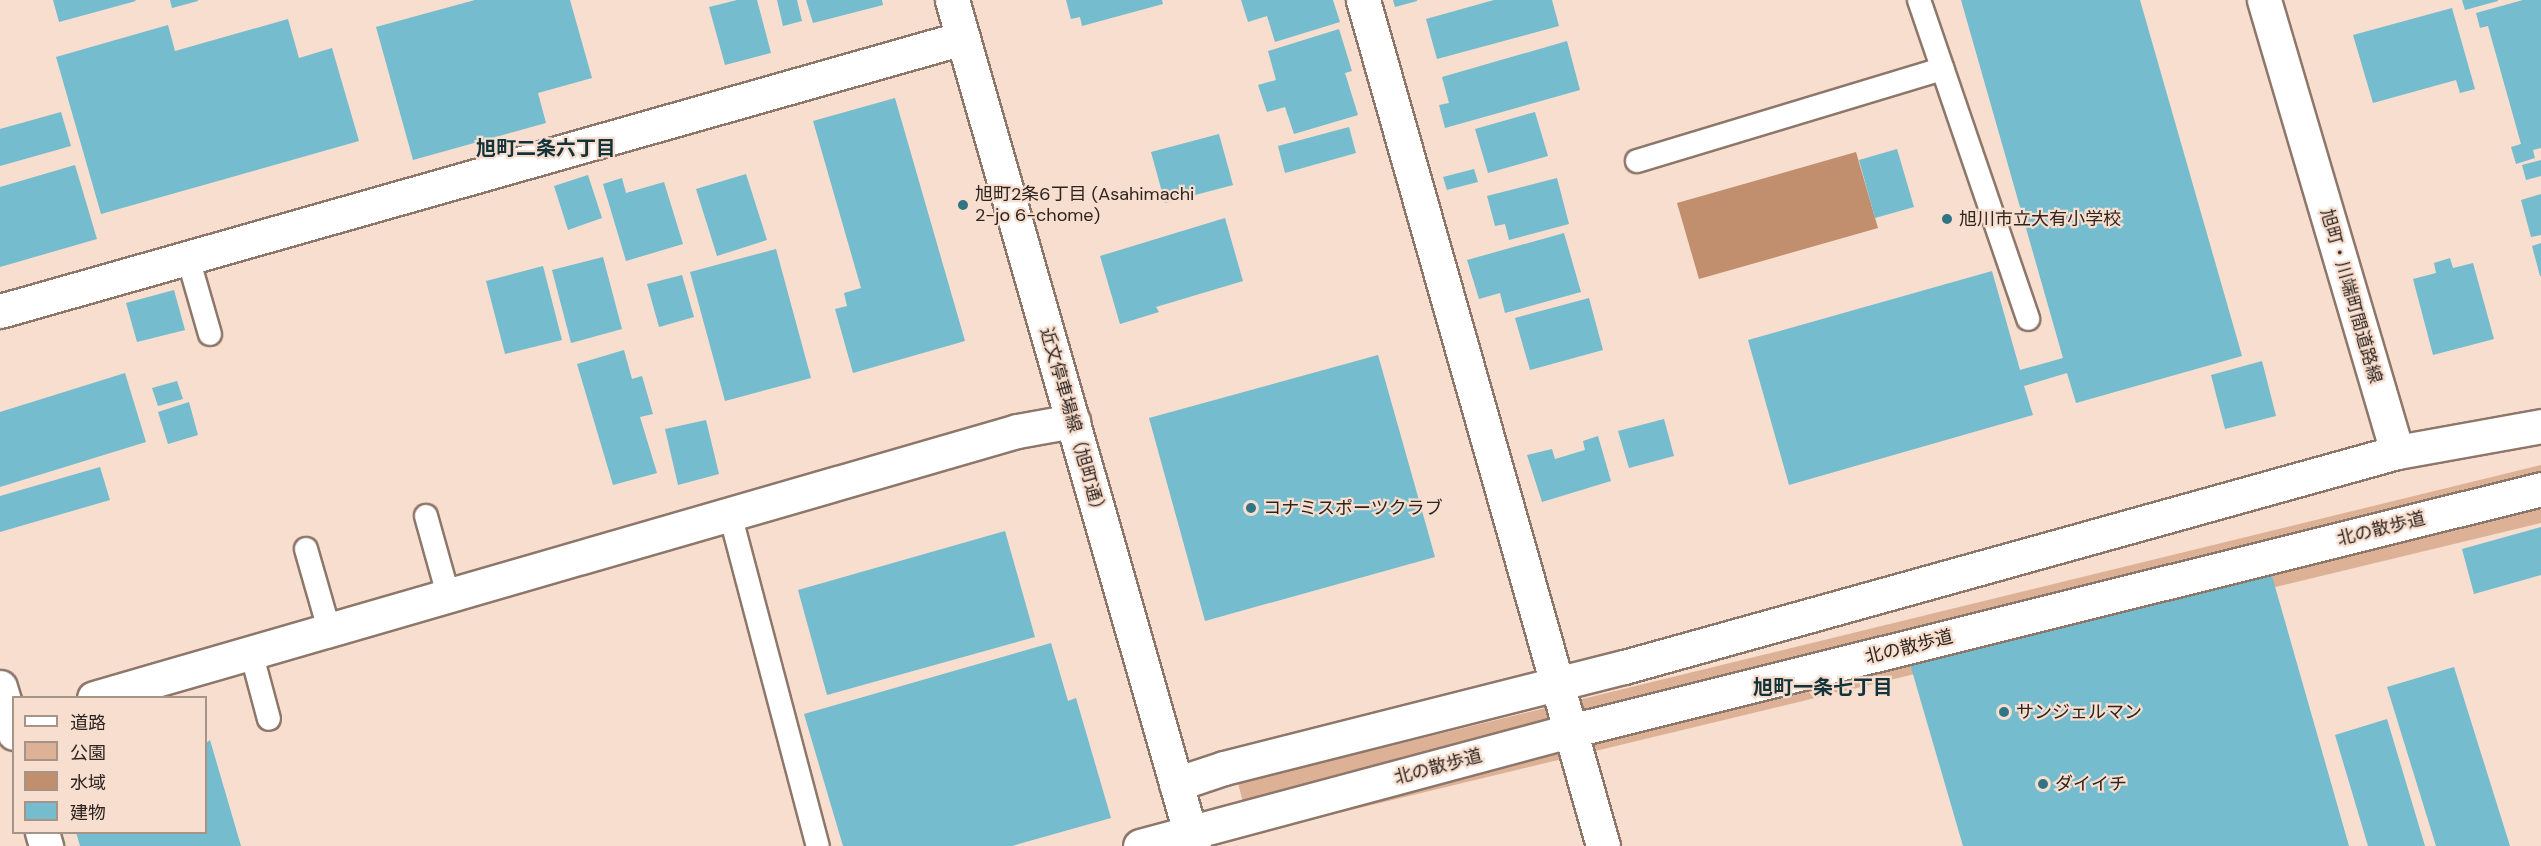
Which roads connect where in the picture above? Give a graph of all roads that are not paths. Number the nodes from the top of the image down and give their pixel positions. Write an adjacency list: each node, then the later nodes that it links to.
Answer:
1 (952, 0): 5 (street, 近文停車場線（旭町通）)
2 (1363, 0): 22 (street)
3 (1919, 0): 6 (lane)
4 (2264, 0): 14 (street, 旭町・川端町間道路線)
5 (963, 38): 8 (street); 12 (street, 近文停車場線（旭町通）)
6 (1942, 69): 7 (lane); 10 (lane)
7 (1637, 161)
8 (188, 258): 9 (street); 11 (lane)
9 (0, 311)
10 (2028, 319)
11 (210, 334)
12 (1072, 421): 16 (street); 28 (street, 近文停車場線（旭町通）)
13 (2541, 426): 14 (street)
14 (2397, 452): 22 (street)
15 (2541, 489): 27 (street, 北の散歩道)
16 (730, 514): 19 (street); 30 (lane)
17 (426, 516): 19 (lane)
18 (306, 549): 20 (lane)
19 (448, 596): 20 (street)
20 (329, 629): 21 (street)
21 (251, 652): 24 (street); 25 (lane)
22 (1557, 682): 27 (street); 28 (street)
23 (0, 687): 26 (street)
24 (101, 696)
25 (269, 719)
26 (9, 725)
27 (1570, 732): 29 (street, 北の散歩道); 32 (street)
28 (1176, 784): 29 (street, 近文停車場線（旭町通）)
29 (1192, 838): 31 (street, 北の散歩道)
30 (818, 846)
31 (1140, 846)
32 (1603, 846)

